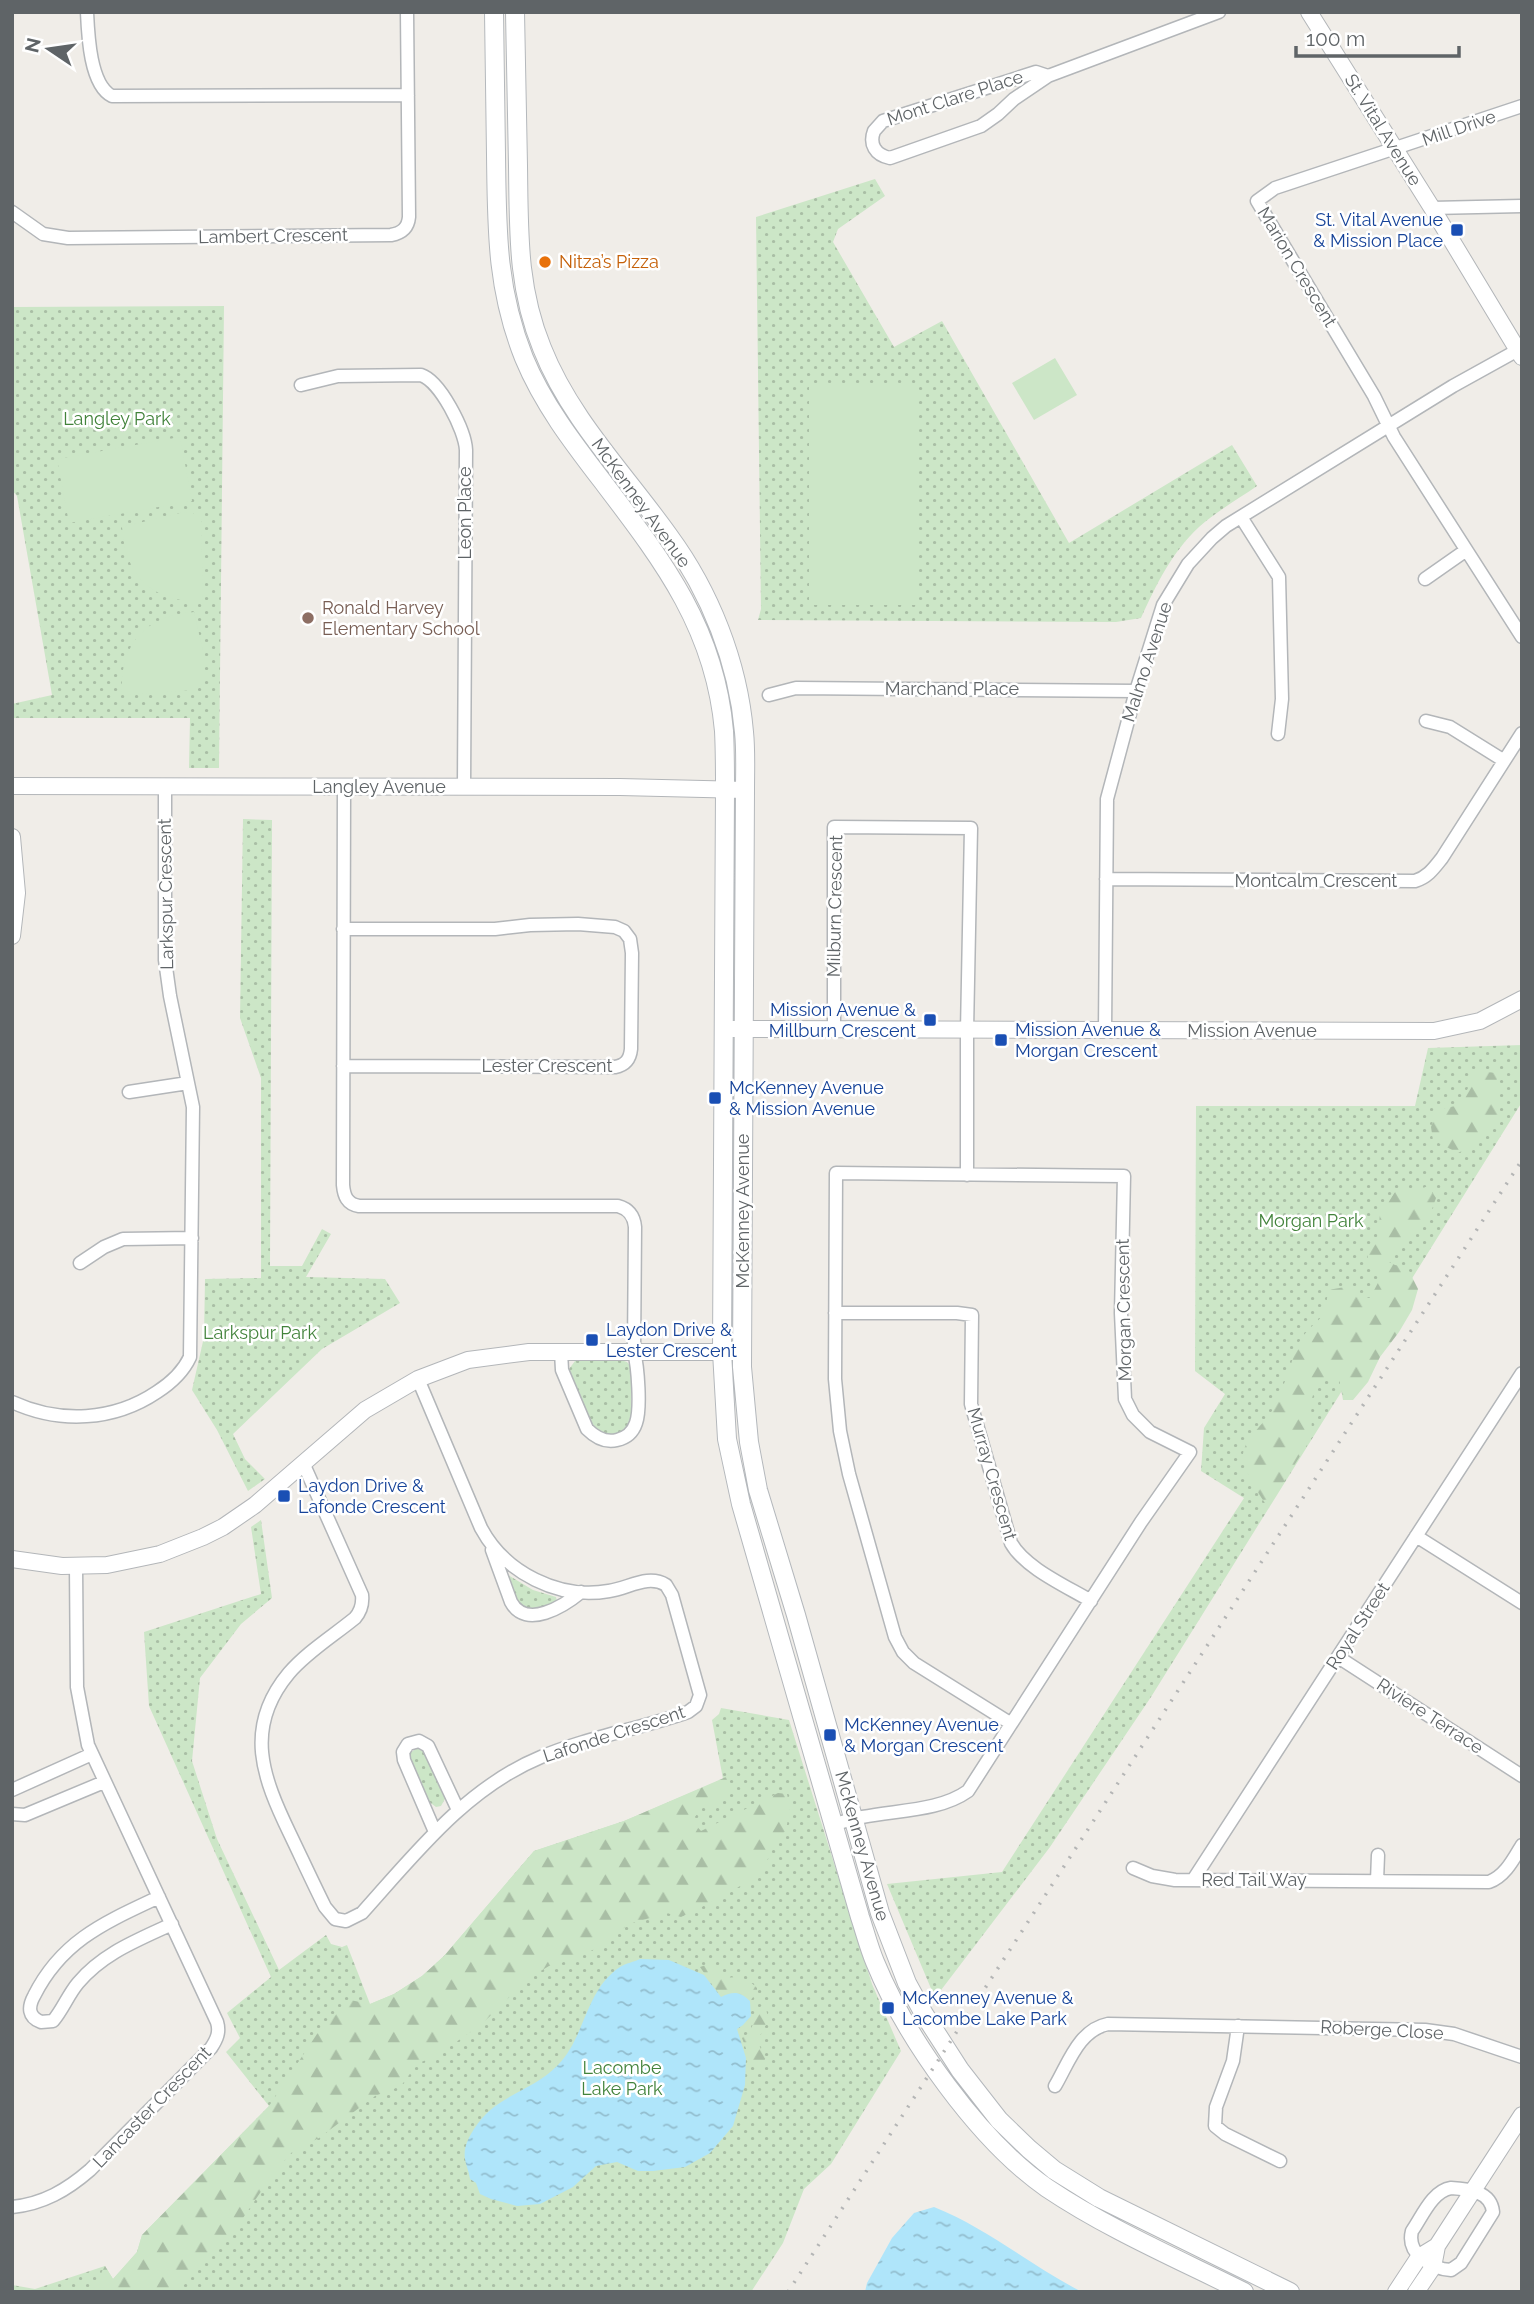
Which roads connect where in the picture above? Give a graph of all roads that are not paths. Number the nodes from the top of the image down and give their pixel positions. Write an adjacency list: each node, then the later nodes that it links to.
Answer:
1 (87, 12): 8 (street)
2 (407, 12): 8 (street, Lambert Crescent)
3 (494, 12): 31 (main road, McKenney Avenue)
4 (516, 12): 32 (main road, McKenney Avenue)
5 (1219, 12): 7 (street, Mont Clare Place)
6 (1309, 12): 10 (street, St. Vital Avenue)
7 (1048, 76): 7 (street, Mont Clare Place)
8 (408, 95): 13 (street, Lambert Crescent)
9 (1522, 106): 10 (street, Mill Drive)
10 (1395, 149): 12 (street, St. Vital Avenue); 16 (street, Marion Crescent)
11 (1522, 206): 12 (street)
12 (1432, 208): 14 (street, St. Vital Avenue)
13 (12, 212)
14 (1520, 353): 16 (street, Malmo Avenue)
15 (301, 385): 30 (street, Leon Place)
16 (1389, 425): 17 (street, Malmo Avenue); 18 (street)
17 (1241, 517): 21 (street, Malmo Avenue); 24 (street)
18 (1465, 551): 19 (street); 20 (street)
19 (1425, 579)
20 (1522, 637)
21 (1136, 691): 22 (street, Marchand Place); 34 (street, Malmo Avenue)
22 (769, 695)
23 (1426, 721): 26 (street)
24 (1278, 733)
25 (1522, 733): 26 (street, Montcalm Crescent)
26 (1503, 760): 34 (street, Montcalm Crescent)
27 (12, 786): 28 (street, Langley Avenue)
28 (165, 786): 29 (street, Langley Avenue); 44 (street, Larkspur Crescent)
29 (344, 787): 30 (street, Langley Avenue); 35 (street)
30 (464, 787): 31 (street, Langley Avenue)
31 (725, 789): 32 (street, Langley Avenue); 38 (main road, McKenney Avenue)
32 (745, 790): 39 (main road, McKenney Avenue)
33 (12, 837): 36 (street)
34 (1106, 879): 42 (street, Malmo Avenue)
35 (343, 929): 43 (street); 43 (street, Lester Crescent)
36 (12, 936)
37 (1522, 999): 42 (street, Mission Avenue)
38 (724, 1029): 39 (street, Mission Avenue); 52 (main road, McKenney Avenue)
39 (744, 1029): 40 (street, Mission Avenue); 53 (main road, McKenney Avenue)
40 (834, 1029): 41 (street, Mission Avenue); 41 (street, Milburn Crescent)
41 (967, 1031): 42 (street, Mission Avenue); 46 (street)
42 (1105, 1031)
43 (343, 1066): 51 (street)
44 (188, 1083): 45 (street); 47 (street, Larkspur Crescent)
45 (129, 1092)
46 (967, 1175): 49 (street, Morgan Crescent); 63 (street, Morgan Crescent)
47 (192, 1238): 48 (street); 56 (street, Larkspur Crescent)
48 (80, 1263)
49 (835, 1313): 63 (street, Murray Crescent); 66 (street, Morgan Crescent)
50 (561, 1352): 51 (street); 51 (street); 55 (street)
51 (634, 1352): 52 (street)
52 (722, 1352): 53 (street); 74 (main road, McKenney Avenue)
53 (742, 1352): 73 (main road, McKenney Avenue)
54 (1522, 1373): 58 (street, Royal Street)
55 (418, 1378): 57 (street); 59 (street, Lafonde Crescent)
56 (12, 1402)
57 (304, 1465): 61 (street); 75 (street, Lafonde Crescent)
58 (1416, 1535): 64 (street); 65 (street, Royal Street)
59 (490, 1543): 62 (street, Lafonde Crescent); 62 (street, Lafonde Crescent)
60 (12, 1559): 61 (street)
61 (76, 1566): 67 (street, Lancaster Crescent)
62 (582, 1592): 71 (street, Lafonde Crescent)
63 (1091, 1601): 66 (street, Morgan Crescent)
64 (1522, 1603)
65 (1338, 1657): 68 (street, Riviere Terrace); 79 (street, Royal Street)
66 (1010, 1723): 73 (street, Morgan Crescent)
67 (92, 1754): 69 (street, Lancaster Crescent); 70 (street)
68 (1522, 1776)
69 (104, 1782): 72 (street); 81 (street, Lancaster Crescent)
70 (12, 1790)
71 (458, 1810): 75 (street, Lafonde Crescent); 75 (street)
72 (12, 1814)
73 (853, 1817): 74 (street, Morgan Crescent); 94 (main road, McKenney Avenue)
74 (834, 1825): 93 (main road, McKenney Avenue)
75 (435, 1832)
76 (1522, 1845): 80 (street, Red Tail Way)
77 (1378, 1856): 80 (street)
78 (1133, 1868): 79 (street, Red Tail Way)
79 (1193, 1880): 80 (street, Red Tail Way)
80 (1377, 1881)
81 (159, 1897): 82 (street, Lancaster Crescent); 82 (street)
82 (172, 1924): 89 (street, Lancaster Crescent)
83 (1238, 2026): 84 (street, Roberge Close); 85 (street, Roberge Close); 87 (street)
84 (1522, 2057)
85 (1055, 2086)
86 (1522, 2115): 88 (street)
87 (1280, 2161)
88 (1474, 2189): 90 (street); 91 (street); 92 (street)
89 (12, 2207)
90 (1437, 2246): 91 (street); 92 (street)
91 (1419, 2257): 92 (street); 95 (street)
92 (1433, 2267): 96 (street)
93 (1244, 2292)
94 (1290, 2292)
95 (1396, 2292)
96 (1416, 2292)

